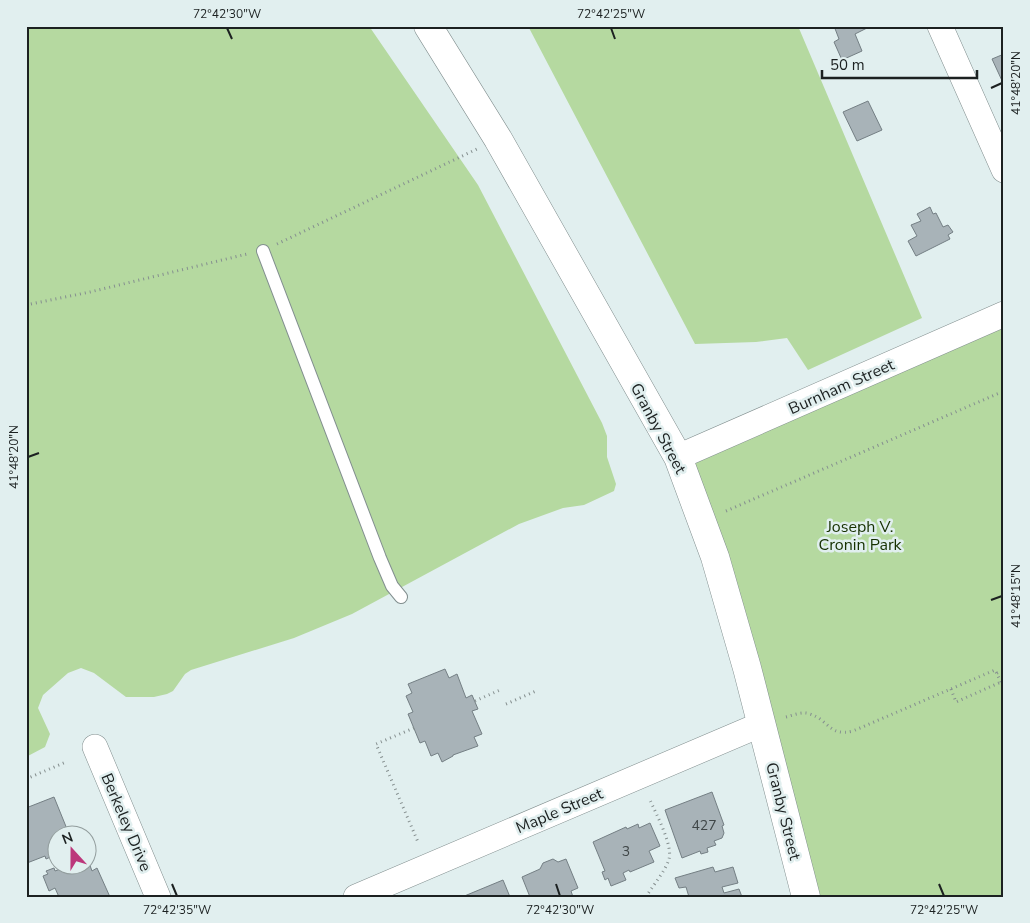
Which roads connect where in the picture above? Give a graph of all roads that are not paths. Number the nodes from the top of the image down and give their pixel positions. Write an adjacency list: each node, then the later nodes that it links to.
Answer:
1 (428, 26): 6 (main road, Granby Street)
2 (948, 29): 3 (street)
3 (1004, 170)
4 (263, 251): 7 (lane)
5 (1004, 314): 6 (street, Burnham Street)
6 (678, 457): 8 (main road, Granby Street)
7 (401, 597)
8 (774, 720): 11 (street, Maple Street); 12 (main road, Granby Street)
9 (95, 746): 10 (street, Berkeley Drive)
10 (158, 897)
11 (356, 897)
12 (806, 897)

